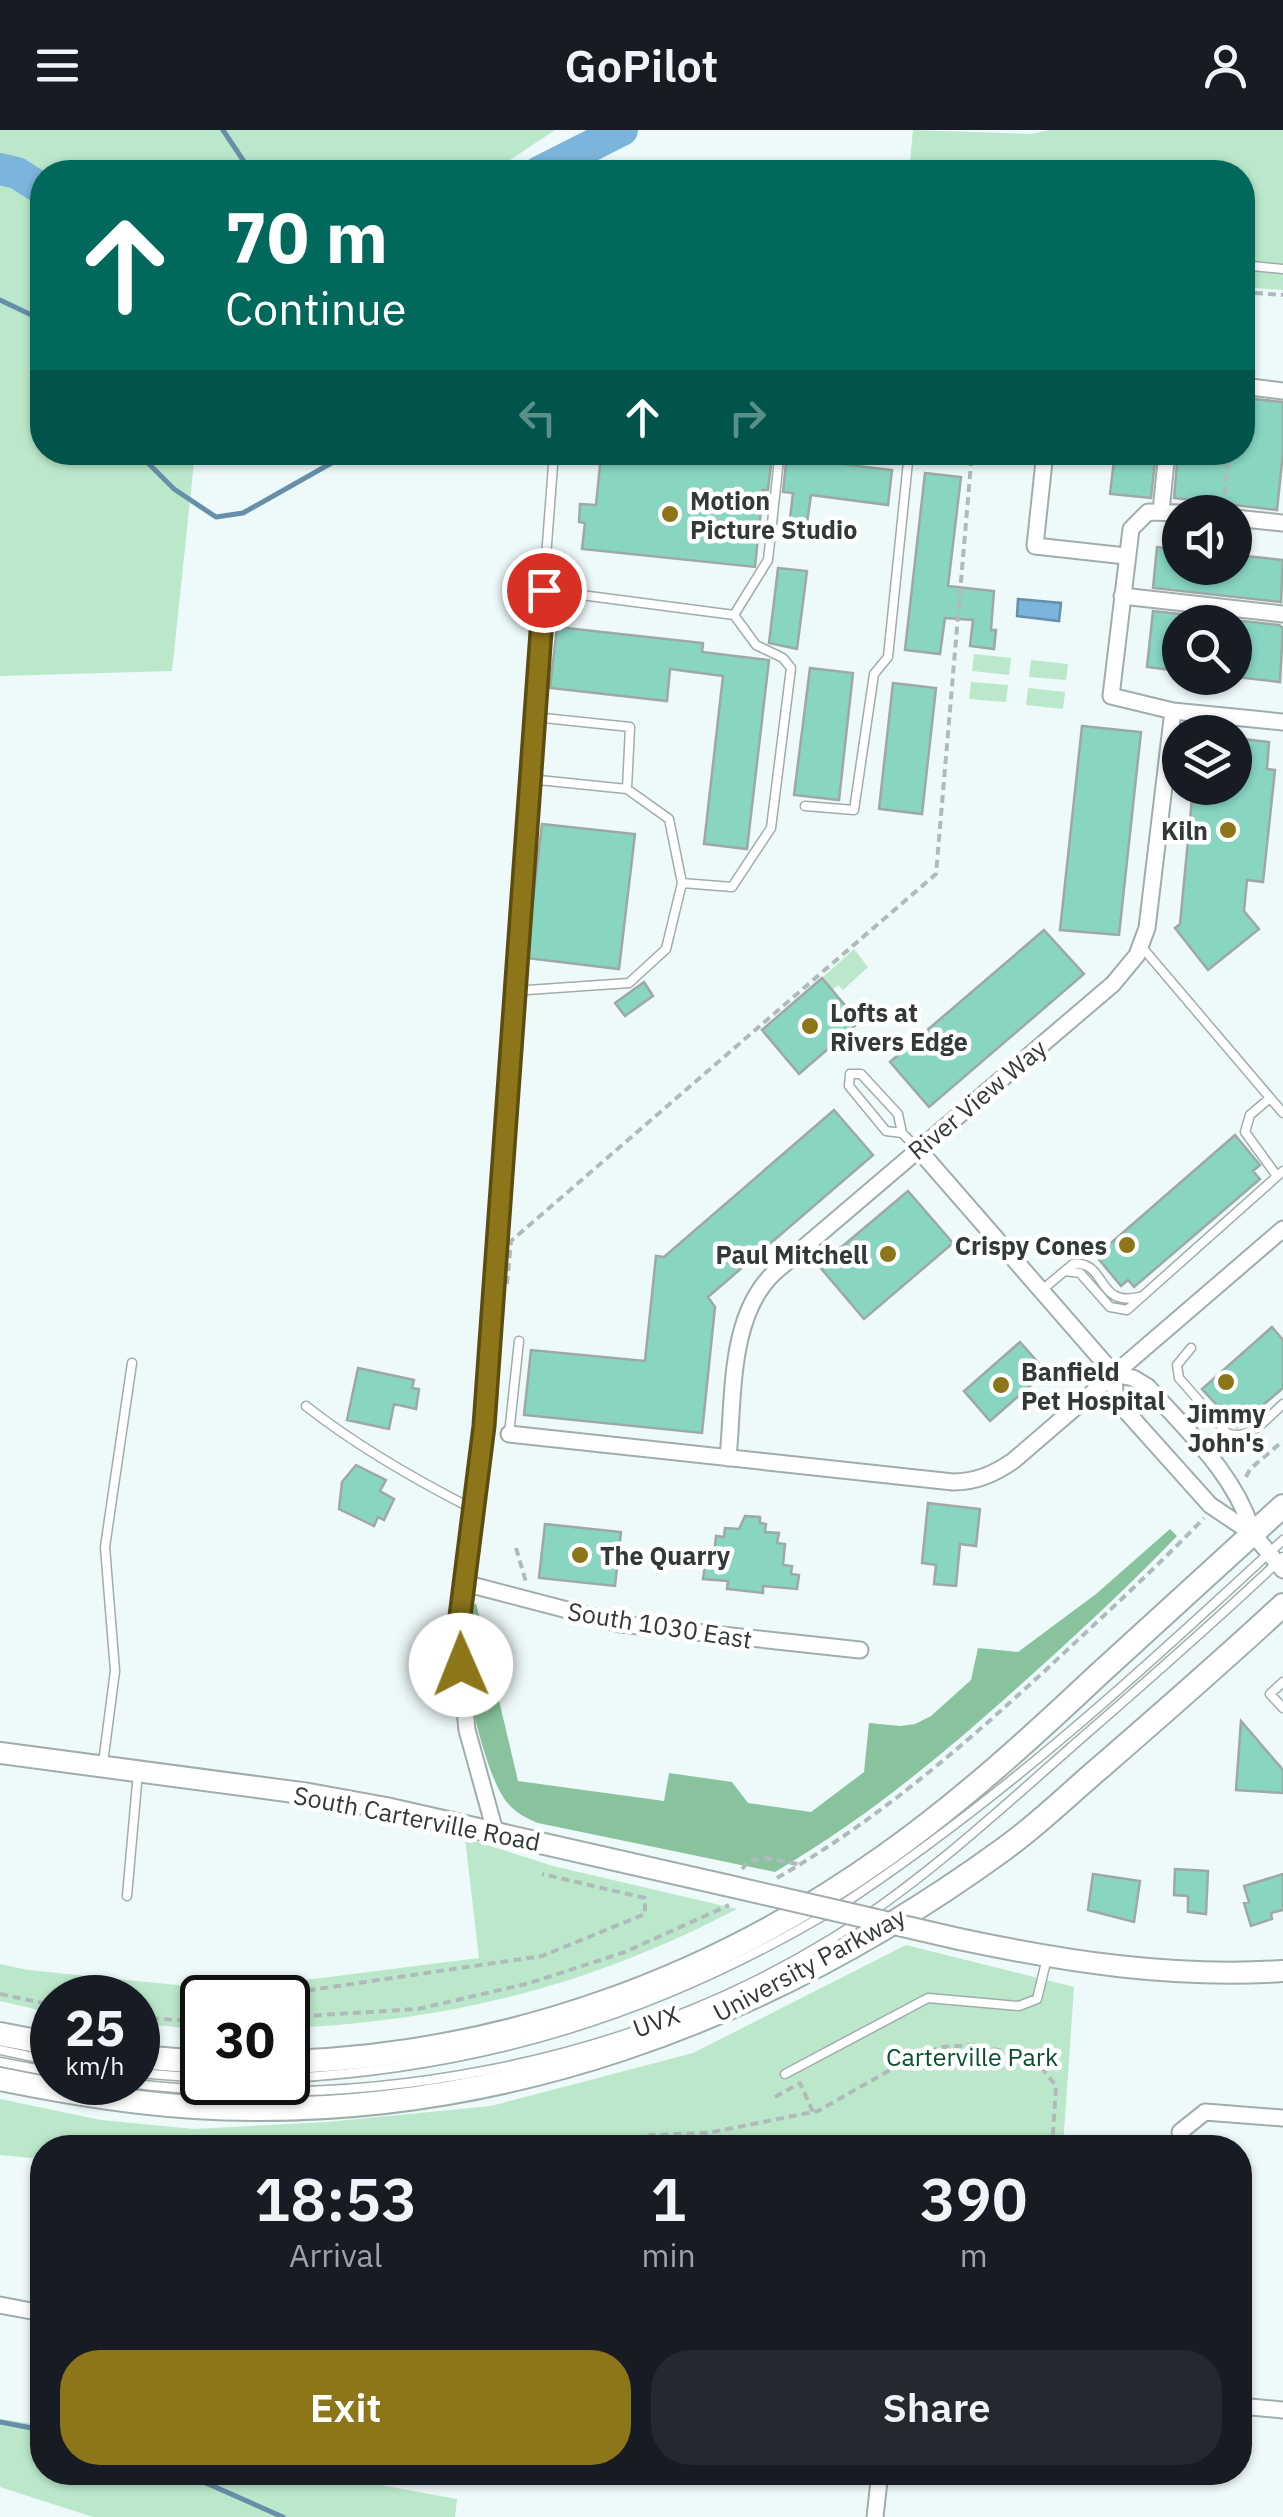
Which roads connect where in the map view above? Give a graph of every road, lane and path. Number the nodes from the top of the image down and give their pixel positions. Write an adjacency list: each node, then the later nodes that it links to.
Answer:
1 (1255, 266): 2 (lane)
2 (1283, 269)
3 (1255, 293): 4 (path)
4 (1283, 296)
5 (1255, 388): 6 (street)
6 (1283, 391)
7 (553, 465): 19 (lane)
8 (778, 465): 22 (lane)
9 (908, 465): 28 (lane)
10 (971, 465): 39 (path)
11 (1044, 465): 18 (street)
12 (1166, 465): 15 (street)
13 (1229, 465): 14 (path)
14 (1229, 495)
15 (1161, 511): 18 (street)
16 (1252, 517): 17 (street)
17 (1283, 523)
18 (1126, 556): 20 (street)
19 (544, 590): 22 (lane); 24 (lane)
20 (1122, 596): 21 (street); 23 (street)
21 (1283, 614)
22 (734, 615): 29 (lane)
23 (1174, 711): 25 (street); 30 (street, River View Way)
24 (534, 717): 26 (lane); 27 (lane)
25 (1283, 722)
26 (529, 779): 27 (lane); 31 (lane)
27 (627, 789): 29 (lane)
28 (805, 806)
29 (682, 883): 31 (lane)
30 (1141, 946): 32 (lane); 35 (street, River View Way)
31 (514, 991): 50 (lane)
32 (1270, 1098): 33 (lane); 36 (lane)
33 (1283, 1113)
34 (902, 1133): 34 (lane); 35 (lane)
35 (918, 1149): 38 (street); 48 (street, River View Way)
36 (1280, 1173): 38 (lane)
37 (1283, 1228): 43 (street)
38 (1042, 1290): 43 (street)
39 (506, 1299)
40 (519, 1341): 46 (lane)
41 (1190, 1348): 44 (lane)
42 (132, 1364): 65 (lane)
43 (1114, 1374): 48 (street); 54 (street); 54 (street)
44 (1283, 1404)
45 (306, 1406): 52 (lane)
46 (509, 1434): 48 (street)
47 (1283, 1441): 49 (path)
48 (728, 1458)
49 (1250, 1474)
50 (476, 1486): 52 (street)
51 (1283, 1506): 54 (main road, University Parkway)
52 (473, 1509): 58 (street)
53 (1192, 1531): 68 (path)
54 (1253, 1534): 57 (street); 83 (main road, University Parkway)
55 (1283, 1540): 57 (lane)
56 (516, 1548): 59 (path)
57 (1278, 1561): 87 (lane); 89 (lane, UVX)
58 (464, 1583): 59 (street, South 1030 East); 67 (street)
59 (531, 1602): 61 (street, South 1030 East)
60 (1283, 1605): 88 (main road, University Parkway)
61 (860, 1650)
62 (1283, 1682): 63 (lane)
63 (1283, 1708)
64 (0, 1753): 65 (street, South Carterville Road)
65 (102, 1767): 66 (street, South Carterville Road)
66 (138, 1772): 67 (street, South Carterville Road); 72 (lane)
67 (494, 1831): 71 (street, South Carterville Road)
68 (800, 1865): 70 (path); 71 (path)
69 (542, 1874): 75 (path)
70 (767, 1884)
71 (733, 1886): 73 (street, South Carterville Road, bridge); 78 (path)
72 (127, 1896)
73 (1047, 1958): 74 (street, South Carterville Road); 86 (lane)
74 (1283, 1971)
75 (310, 1990)
76 (0, 1994): 77 (path)
77 (30, 2000)
78 (310, 2016)
79 (0, 2034): 80 (main road)
80 (30, 2040)
81 (0, 2050): 82 (lane)
82 (30, 2056)
83 (310, 2060)
84 (0, 2062): 85 (lane)
85 (30, 2068)
86 (785, 2074)
87 (310, 2076)
88 (0, 2079)
89 (160, 2086)
90 (775, 2097): 91 (path)
91 (812, 2112): 94 (path); 95 (path)
92 (1283, 2118): 93 (street)
93 (1180, 2132)
94 (691, 2135)
95 (1053, 2135)
96 (0, 2305): 97 (street)
97 (30, 2311)
98 (1252, 2407): 99 (street)
99 (1283, 2410)
100 (879, 2485): 101 (street)
101 (875, 2517)

